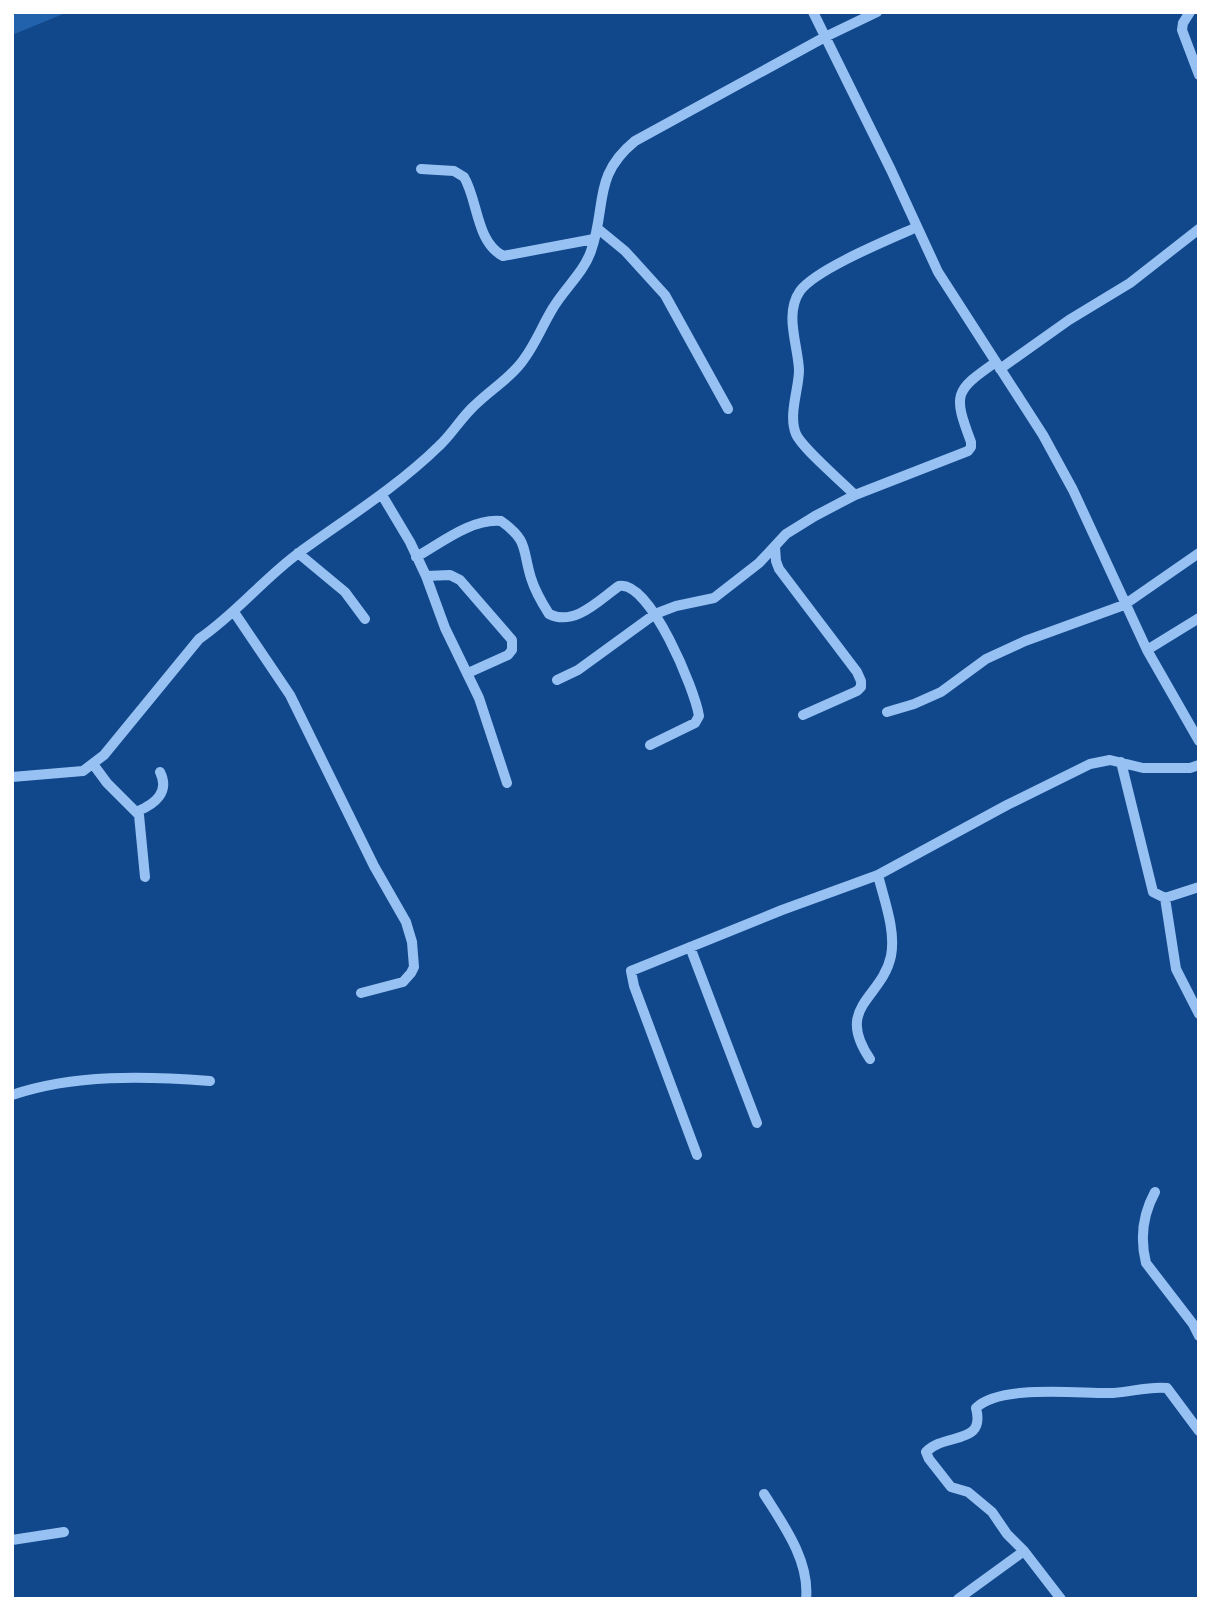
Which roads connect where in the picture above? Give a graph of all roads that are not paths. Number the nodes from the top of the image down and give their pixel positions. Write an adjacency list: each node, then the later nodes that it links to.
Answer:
1 (813, 12): 4 (street)
2 (877, 12): 4 (street)
3 (1190, 12): 5 (street)
4 (825, 37): 7 (street); 9 (street)
5 (1199, 75)
6 (421, 169): 9 (street)
7 (917, 227): 10 (street); 13 (street)
8 (1199, 229): 10 (street)
9 (595, 233): 11 (street); 12 (street)
10 (998, 365): 13 (street); 19 (street)
11 (728, 409)
12 (382, 495): 15 (street); 17 (street)
13 (855, 495): 14 (street)
14 (775, 547): 21 (street); 28 (street)
15 (298, 553): 20 (street); 23 (street)
16 (1199, 553): 19 (street)
17 (416, 557): 18 (street); 21 (street)
18 (425, 576): 25 (street); 25 (street)
19 (1124, 605): 24 (street); 27 (street)
20 (234, 612): 32 (street); 43 (street)
21 (655, 614): 26 (street); 30 (street)
22 (1199, 618): 24 (street)
23 (365, 619)
24 (1147, 650): 29 (street)
25 (468, 673): 36 (street)
26 (557, 680)
27 (887, 712)
28 (803, 715)
29 (1199, 741)
30 (650, 745)
31 (1121, 762): 33 (street); 38 (street); 41 (street)
32 (93, 764): 35 (street); 37 (street)
33 (1199, 765)
34 (160, 772): 37 (street)
35 (12, 777)
36 (507, 783)
37 (138, 811): 39 (street)
38 (878, 874): 42 (street); 45 (street)
39 (145, 877)
40 (1199, 887): 41 (street)
41 (1165, 898): 44 (street)
42 (690, 947): 48 (street); 49 (street)
43 (361, 993)
44 (1199, 1014)
45 (870, 1059)
46 (209, 1081): 47 (street)
47 (12, 1095)
48 (757, 1123)
49 (697, 1155)
50 (1155, 1192): 51 (street)
51 (1196, 1323): 52 (street)
52 (1199, 1336)
53 (1199, 1431): 57 (street)
54 (764, 1494): 58 (street)
55 (64, 1532): 56 (street)
56 (12, 1540)
57 (1024, 1550): 59 (street); 60 (street)
58 (806, 1599)
59 (958, 1599)
60 (1061, 1599)

